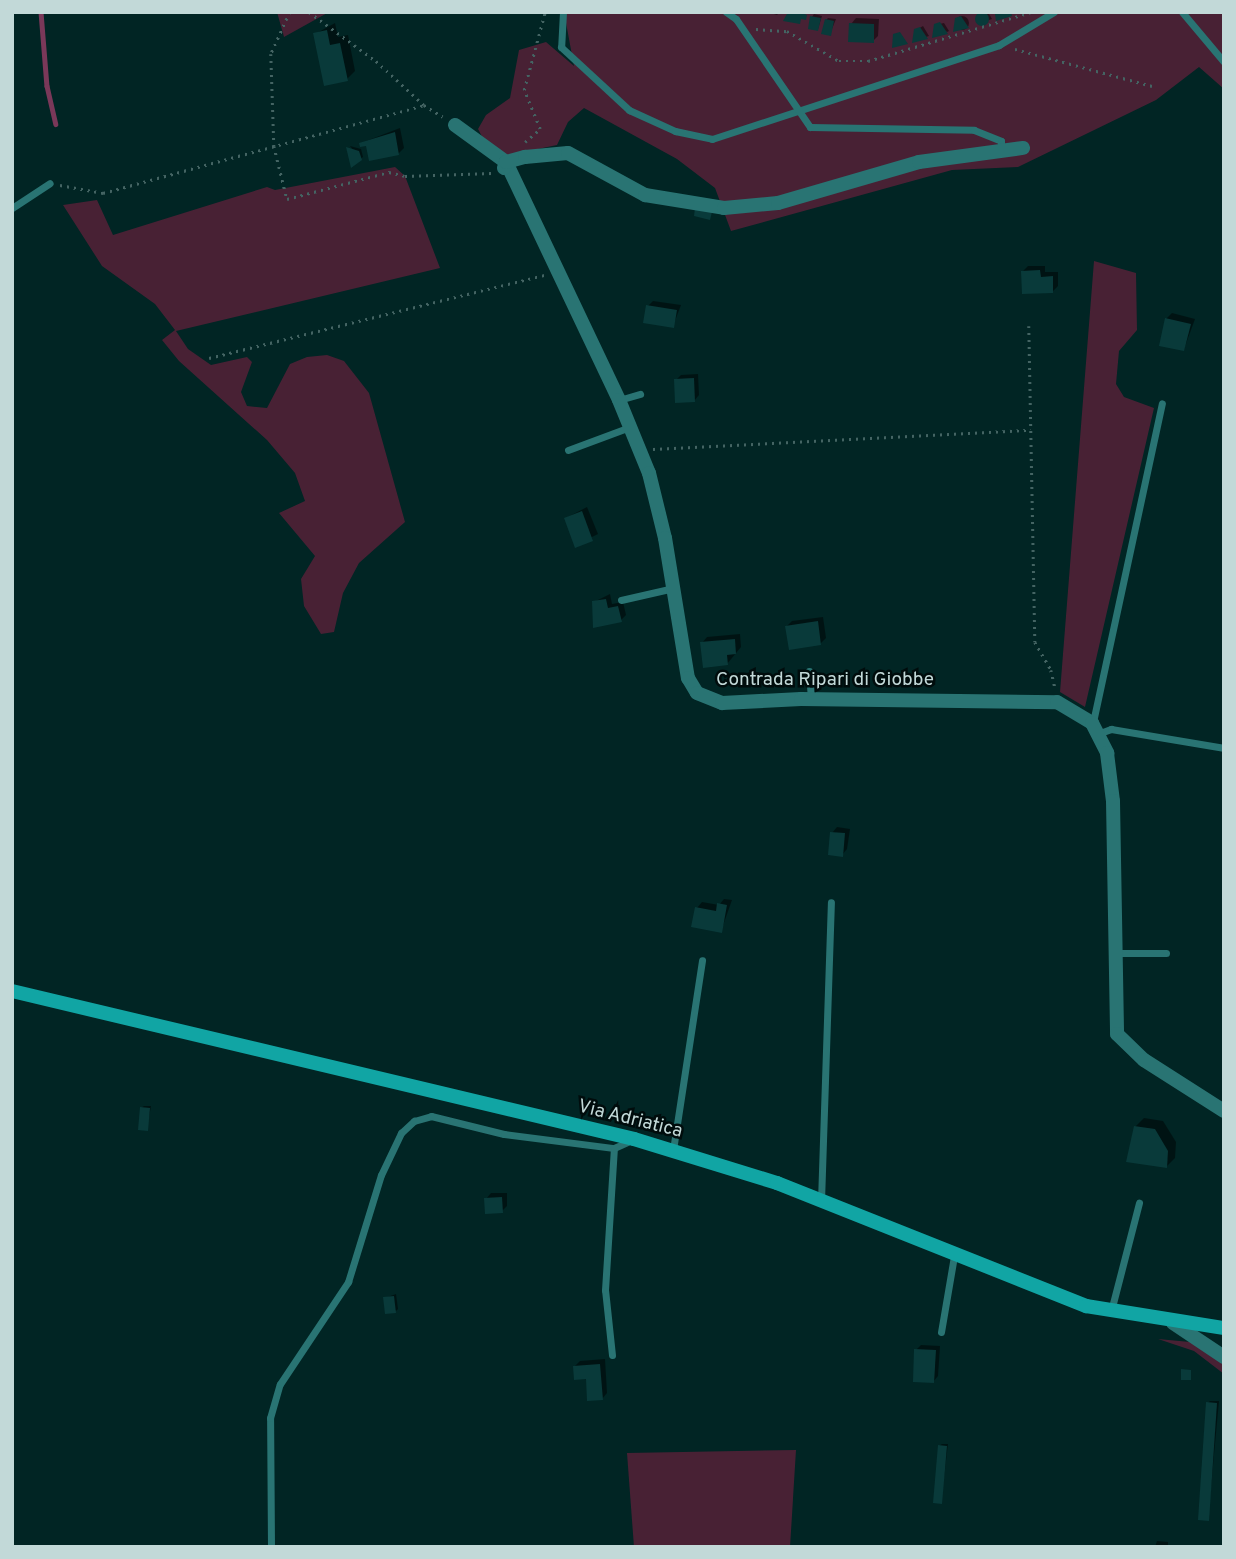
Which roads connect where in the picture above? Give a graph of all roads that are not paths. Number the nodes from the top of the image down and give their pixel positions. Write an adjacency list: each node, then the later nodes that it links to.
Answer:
1 (563, 12): 6 (lane)
2 (726, 12): 6 (lane)
3 (1054, 12): 6 (lane)
4 (1182, 12): 5 (lane)
5 (1224, 62)
6 (797, 108): 9 (lane)
7 (455, 125): 10 (street, Contrada Ripari di Giobbe)
8 (1023, 148): 9 (street)
9 (1001, 149): 10 (street)
10 (507, 165): 14 (street, Contrada Ripari di Giobbe)
11 (50, 183): 12 (lane)
12 (12, 208)
13 (640, 394): 14 (lane)
14 (620, 400): 16 (street, Contrada Ripari di Giobbe)
15 (1162, 403): 22 (lane)
16 (630, 427): 17 (lane); 18 (street, Contrada Ripari di Giobbe)
17 (568, 450)
18 (674, 589): 19 (lane); 21 (street, Contrada Ripari di Giobbe)
19 (621, 600)
20 (809, 671): 21 (lane)
21 (811, 699): 22 (street, Contrada Ripari di Giobbe)
22 (1096, 728): 23 (lane); 25 (street)
23 (1224, 748)
24 (831, 902): 33 (lane)
25 (1113, 953): 26 (lane); 29 (street)
26 (1166, 953)
27 (702, 960): 32 (lane)
28 (12, 991): 30 (main road, Via Adriatica)
29 (1224, 1111)
30 (634, 1139): 31 (lane); 32 (main road, Via Adriatica)
31 (614, 1148): 40 (lane); 42 (lane)
32 (673, 1150): 33 (main road, Via Adriatica)
33 (821, 1201): 35 (main road, Via Adriatica)
34 (1139, 1203): 36 (lane)
35 (954, 1256): 36 (main road, Via Adriatica); 39 (lane)
36 (1111, 1311): 37 (main road, Via Adriatica)
37 (1173, 1323): 38 (main road, Via Adriatica); 41 (street)
38 (1224, 1328)
39 (941, 1332)
40 (612, 1355)
41 (1224, 1357)
42 (271, 1547)

